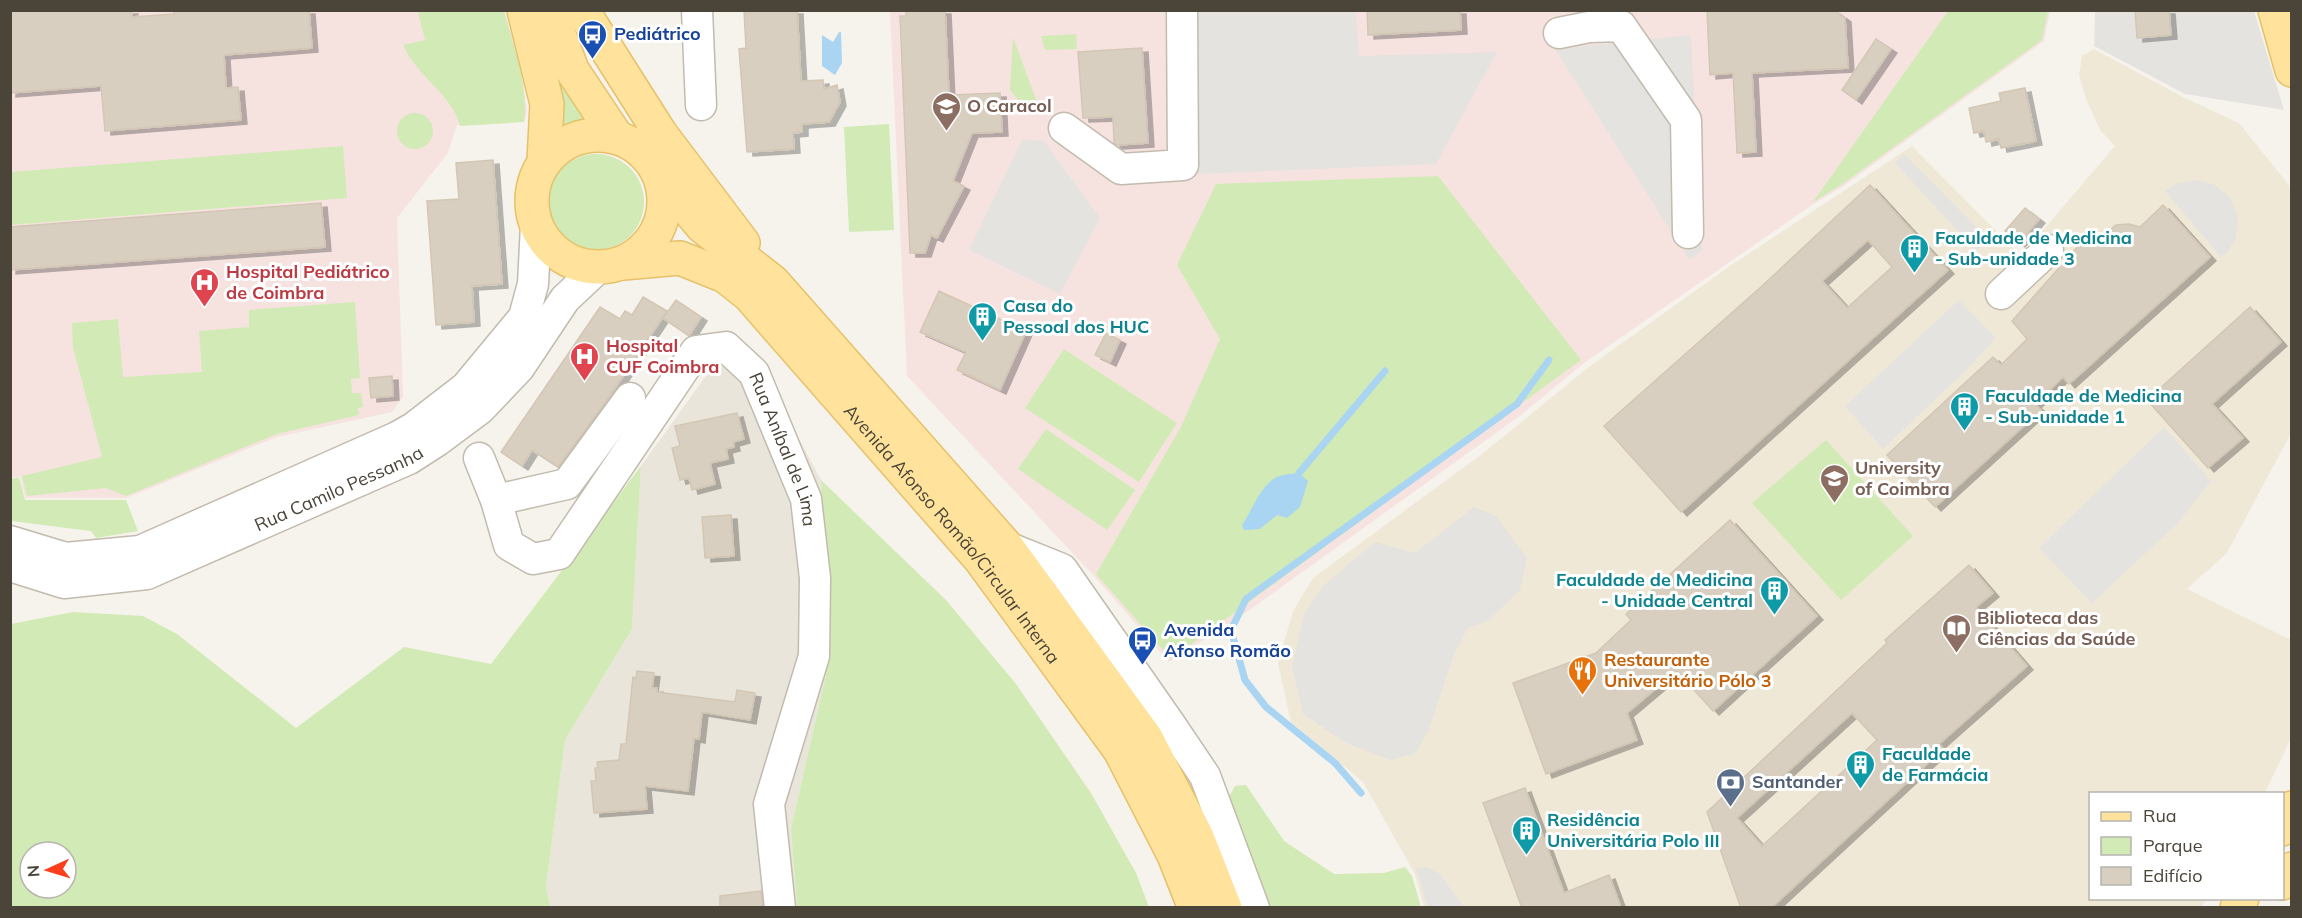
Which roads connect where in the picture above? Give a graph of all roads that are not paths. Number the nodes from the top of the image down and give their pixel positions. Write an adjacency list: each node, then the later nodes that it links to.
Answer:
1 (524, 10): 12 (main road)
2 (550, 10): 11 (main road)
3 (582, 10): 18 (main road)
4 (697, 10): 9 (street)
5 (1182, 10): 10 (street)
6 (2275, 10): 8 (main road)
7 (1559, 33): 15 (street)
8 (2292, 70)
9 (701, 105)
10 (1064, 128)
11 (616, 136): 12 (main road); 13 (main road)
12 (544, 162): 14 (main road)
13 (661, 177): 17 (main road); 18 (main road, Avenida Afonso Romão/Circular Interna)
14 (536, 225): 17 (main road); 25 (street, Rua Camilo Pessanha)
15 (1688, 233)
16 (2048, 250): 19 (street)
17 (610, 265): 21 (street, Rua Camilo Pessanha); 31 (main road, Avenida Afonso Romão/Circular Interna)
18 (773, 282): 26 (main road, Avenida Afonso Romão/Circular Interna)
19 (2001, 294)
20 (630, 398): 24 (street)
21 (480, 409): 22 (street, Rua Camilo Pessanha); 23 (street)
22 (437, 441): 23 (street); 27 (street, Rua Camilo Pessanha)
23 (479, 458): 24 (street, Rua Aníbal de Lima)
24 (496, 500): 30 (street, Rua Aníbal de Lima)
25 (10, 541)
26 (1007, 547): 32 (main road, Avenida Afonso Romão/Circular Interna); 33 (street, Avenida Afonso Romão/Circular Interna)
27 (10, 566)
28 (2292, 808): 29 (main road)
29 (2284, 827)
30 (780, 908)
31 (1195, 908)
32 (1225, 908)
33 (1254, 908)

